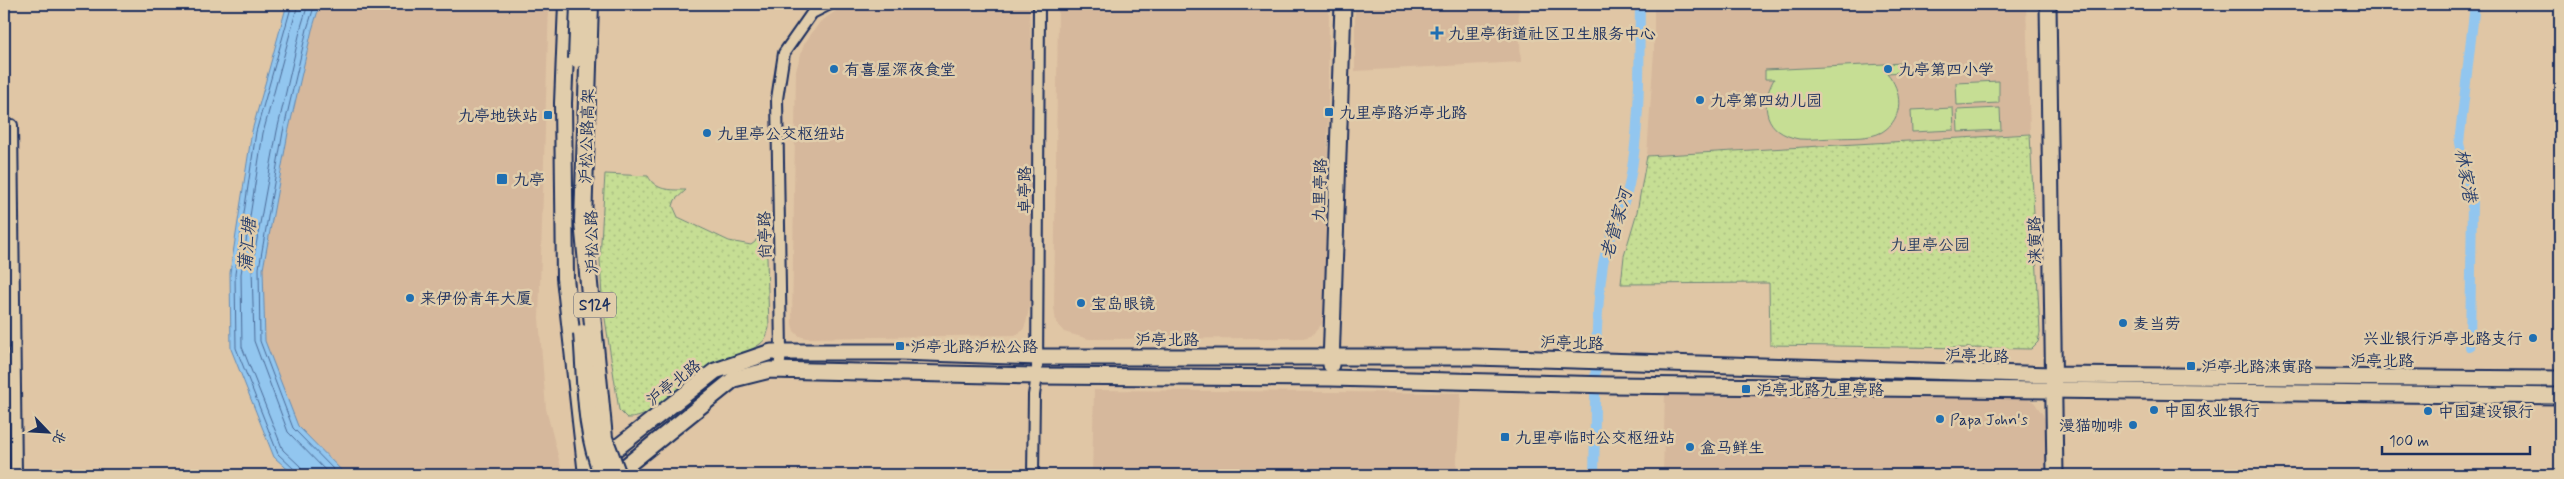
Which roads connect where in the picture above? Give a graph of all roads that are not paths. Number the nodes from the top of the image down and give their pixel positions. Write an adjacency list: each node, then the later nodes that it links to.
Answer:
1 (567, 4): 23 (main road, 沪松公路 / S124)
2 (578, 4): 24 (main road, 沪松公路高架, bridge)
3 (590, 4): 21 (main road, 沪松公路高架, bridge)
4 (595, 4): 20 (main road, 沪松公路 / S124)
5 (830, 4): 10 (street, 尚亭路)
6 (1039, 4): 12 (street, 卓亭路)
7 (1343, 4): 11 (street, 九里亭路)
8 (2048, 4): 14 (street, 涞寅路)
9 (12, 125): 22 (street)
10 (781, 352): 12 (street, 沪亭北路); 13 (street, 尚亭路); 20 (street, 沪亭北路)
11 (1331, 356): 12 (street, 沪亭北路); 14 (street, 沪亭北路); 16 (street, 九里亭路)
12 (1038, 357): 15 (street, 卓亭路)
13 (779, 370): 15 (street); 21 (street)
14 (2053, 375): 17 (street, 沪亭北路); 18 (street, 涞寅路)
15 (1037, 376): 16 (street); 25 (street, 卓亭路)
16 (1330, 378): 18 (street)
17 (2560, 379)
18 (2053, 391): 19 (street); 26 (street, 涞寅路)
19 (2560, 396)
20 (614, 450): 21 (main road, 沪松公路 / S124); 23 (street, 沪亭北路)
21 (620, 474)
22 (16, 475)
23 (589, 475)
24 (603, 475)
25 (1033, 475)
26 (2055, 475)

